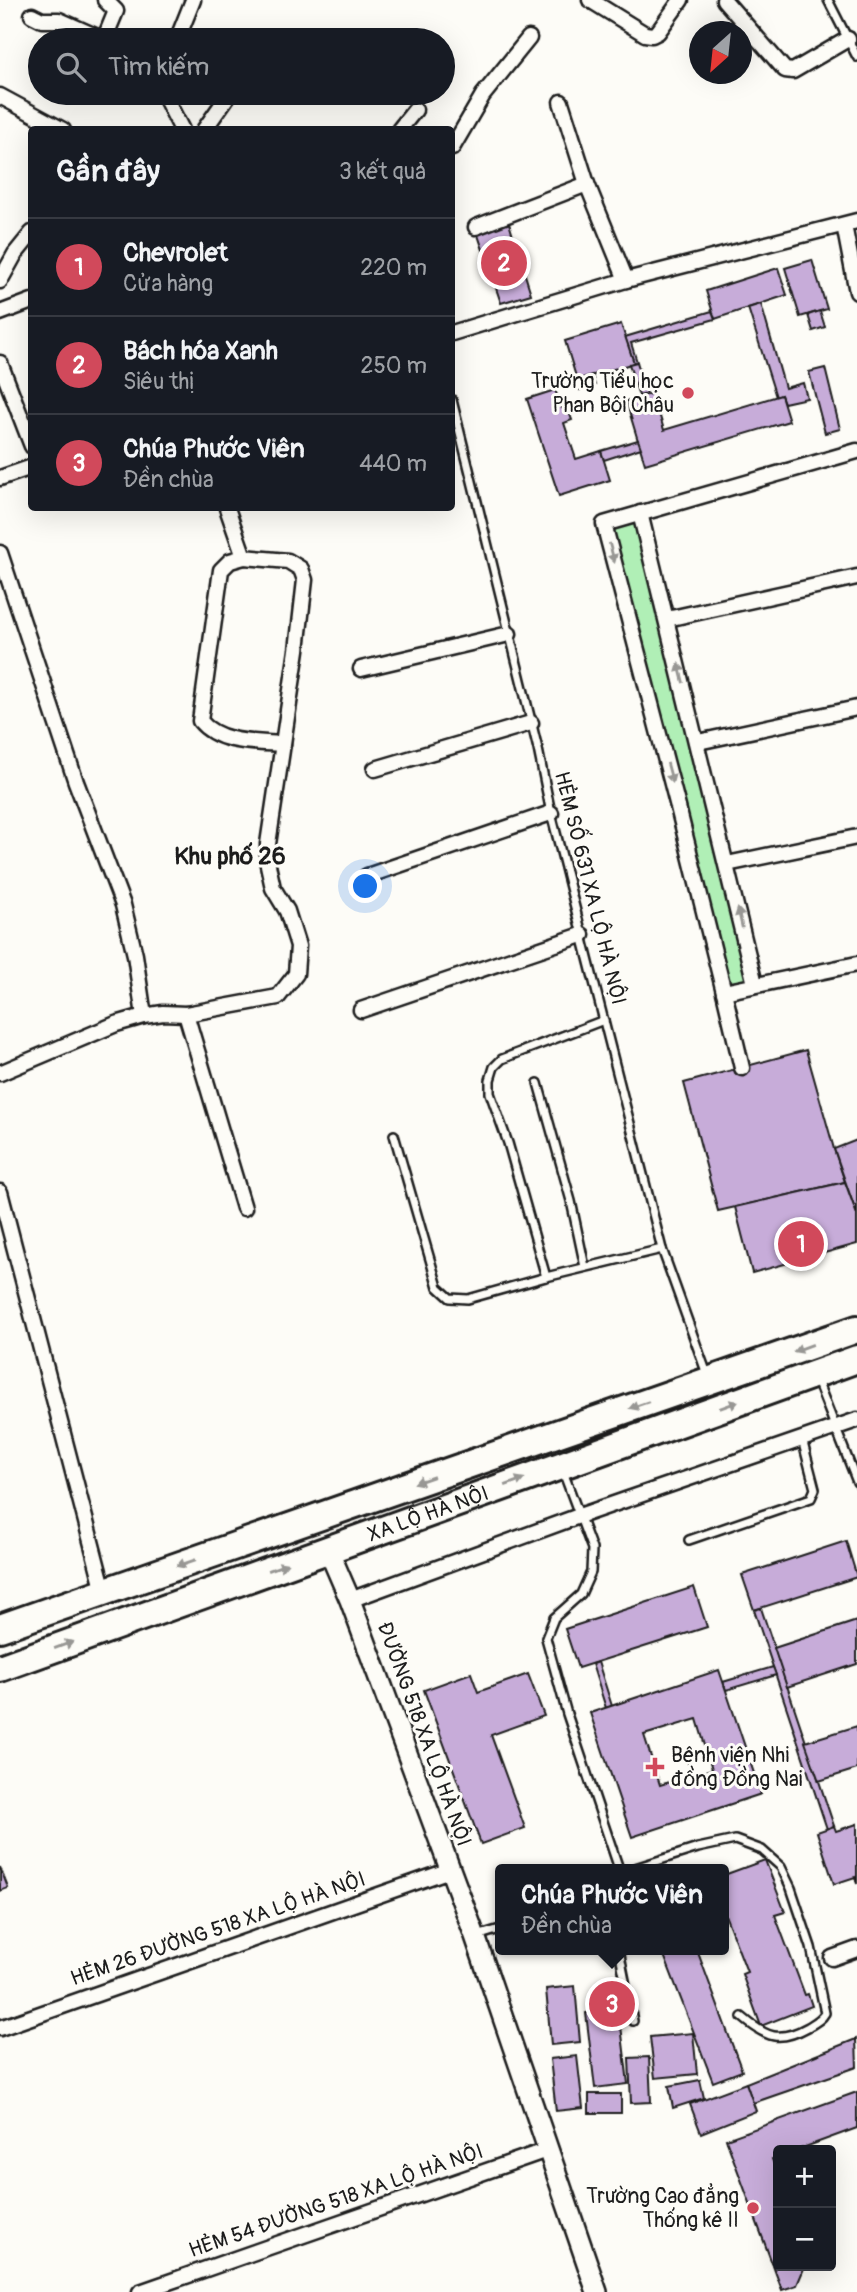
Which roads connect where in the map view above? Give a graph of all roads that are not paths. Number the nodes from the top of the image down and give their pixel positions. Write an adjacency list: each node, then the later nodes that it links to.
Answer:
1 (105, 0): 9 (street)
2 (193, 0): 10 (street)
3 (590, 0): 4 (street)
4 (681, 0)
5 (724, 0): 12 (street)
6 (828, 0): 12 (lane)
7 (32, 15): 8 (street)
8 (77, 28)
9 (110, 28)
10 (182, 28)
11 (530, 38): 23 (street)
12 (848, 40): 13 (lane)
13 (857, 57)
14 (0, 96): 19 (street)
15 (561, 102): 24 (street)
16 (169, 105): 20 (street)
17 (222, 105): 21 (street)
18 (415, 110): 22 (street)
19 (56, 126)
20 (180, 126)
21 (207, 126)
22 (402, 126)
23 (455, 143)
24 (587, 184): 26 (street); 28 (street)
25 (850, 223): 28 (street); 30 (street)
26 (476, 227)
27 (28, 238): 29 (street)
28 (626, 280): 33 (street)
29 (0, 281)
30 (857, 292)
31 (28, 302): 32 (street)
32 (0, 313)
33 (455, 332)
34 (0, 363): 36 (street)
35 (455, 412): 46 (lane, HẺM SỐ 631 XA LỘ HÀ NỘI)
36 (28, 436)
37 (857, 451): 41 (street)
38 (28, 468): 39 (street)
39 (0, 478)
40 (228, 511): 42 (street)
41 (640, 513): 45 (street); 60 (street, one-way to 60)
42 (244, 557): 51 (street); 51 (street)
43 (1, 560): 63 (street)
44 (857, 577): 45 (street)
45 (667, 619): 50 (street, one-way to 45)
46 (509, 634): 47 (street); 49 (lane, HẺM SỐ 631 XA LỘ HÀ NỘI)
47 (361, 669)
48 (857, 708): 50 (street)
49 (531, 723): 52 (street); 53 (lane, HẺM SỐ 631 XA LỘ HÀ NỘI)
50 (698, 742): 55 (street)
51 (283, 744): 62 (street)
52 (375, 769)
53 (551, 813): 56 (street); 57 (lane, HẺM SỐ 631 XA LỘ HÀ NỘI)
54 (857, 837): 55 (street)
55 (727, 864): 59 (street, one-way to 55)
56 (367, 876)
57 (582, 935): 61 (street); 64 (lane, HẺM SỐ 631 XA LỘ HÀ NỘI)
58 (857, 964): 59 (street)
59 (755, 984): 60 (street)
60 (724, 992): 65 (street)
61 (360, 1010)
62 (186, 1014): 63 (street); 70 (street)
63 (144, 1016): 66 (street)
64 (604, 1020): 71 (lane, HẺM SỐ 631 XA LỘ HÀ NỘI); 73 (lane)
65 (742, 1068)
66 (0, 1073)
67 (538, 1083): 72 (lane)
68 (394, 1135): 73 (lane)
69 (0, 1192): 86 (street)
70 (244, 1208)
71 (662, 1249): 72 (lane); 77 (lane, HẺM SỐ 631 XA LỘ HÀ NỘI)
72 (585, 1267): 73 (lane)
73 (545, 1277)
74 (857, 1329): 77 (highway, XA LỘ HÀ NỘI, one-way to 77)
75 (857, 1359): 76 (highway, XA LỘ HÀ NỘI)
76 (815, 1374): 79 (lane); 81 (highway, XA LỘ HÀ NỘI, one-way to 76)
77 (709, 1381): 86 (highway, XA LỘ HÀ NỘI, one-way to 86)
78 (857, 1420): 79 (street)
79 (836, 1427): 80 (street); 82 (lane)
80 (802, 1439): 83 (street); 84 (lane)
81 (561, 1465): 83 (lane); 85 (highway, XA LỘ HÀ NỘI, one-way to 81)
82 (857, 1482)
83 (579, 1516): 87 (street); 90 (lane)
84 (688, 1540)
85 (328, 1549): 87 (street, ĐƯỜNG 518 XA LỘ HÀ NỘI); 89 (highway, XA LỘ HÀ NỘI, one-way to 85)
86 (104, 1591): 88 (highway, XA LỘ HÀ NỘI)
87 (350, 1601): 92 (street, ĐƯỜNG 518 XA LỘ HÀ NỘI)
88 (0, 1628)
89 (0, 1668)
90 (618, 1864)
91 (648, 1864): 98 (lane)
92 (450, 1870): 94 (street, ĐƯỜNG 518 XA LỘ HÀ NỘI); 100 (street, HẺM 26 ĐƯỜNG 518 XA LỘ HÀ NỘI)
93 (495, 1930): 94 (lane)
94 (475, 1936): 101 (street, ĐƯỜNG 518 XA LỘ HÀ NỘI)
95 (857, 1949): 97 (street)
96 (620, 1955): 99 (lane)
97 (832, 1958)
98 (742, 2017)
99 (633, 2021)
100 (0, 2028)
101 (547, 2150): 102 (street, HẺM 54 ĐƯỜNG 518 XA LỘ HÀ NỘI); 103 (street, ĐƯỜNG 518 XA LỘ HÀ NỘI)
102 (140, 2292)
103 (597, 2292)

